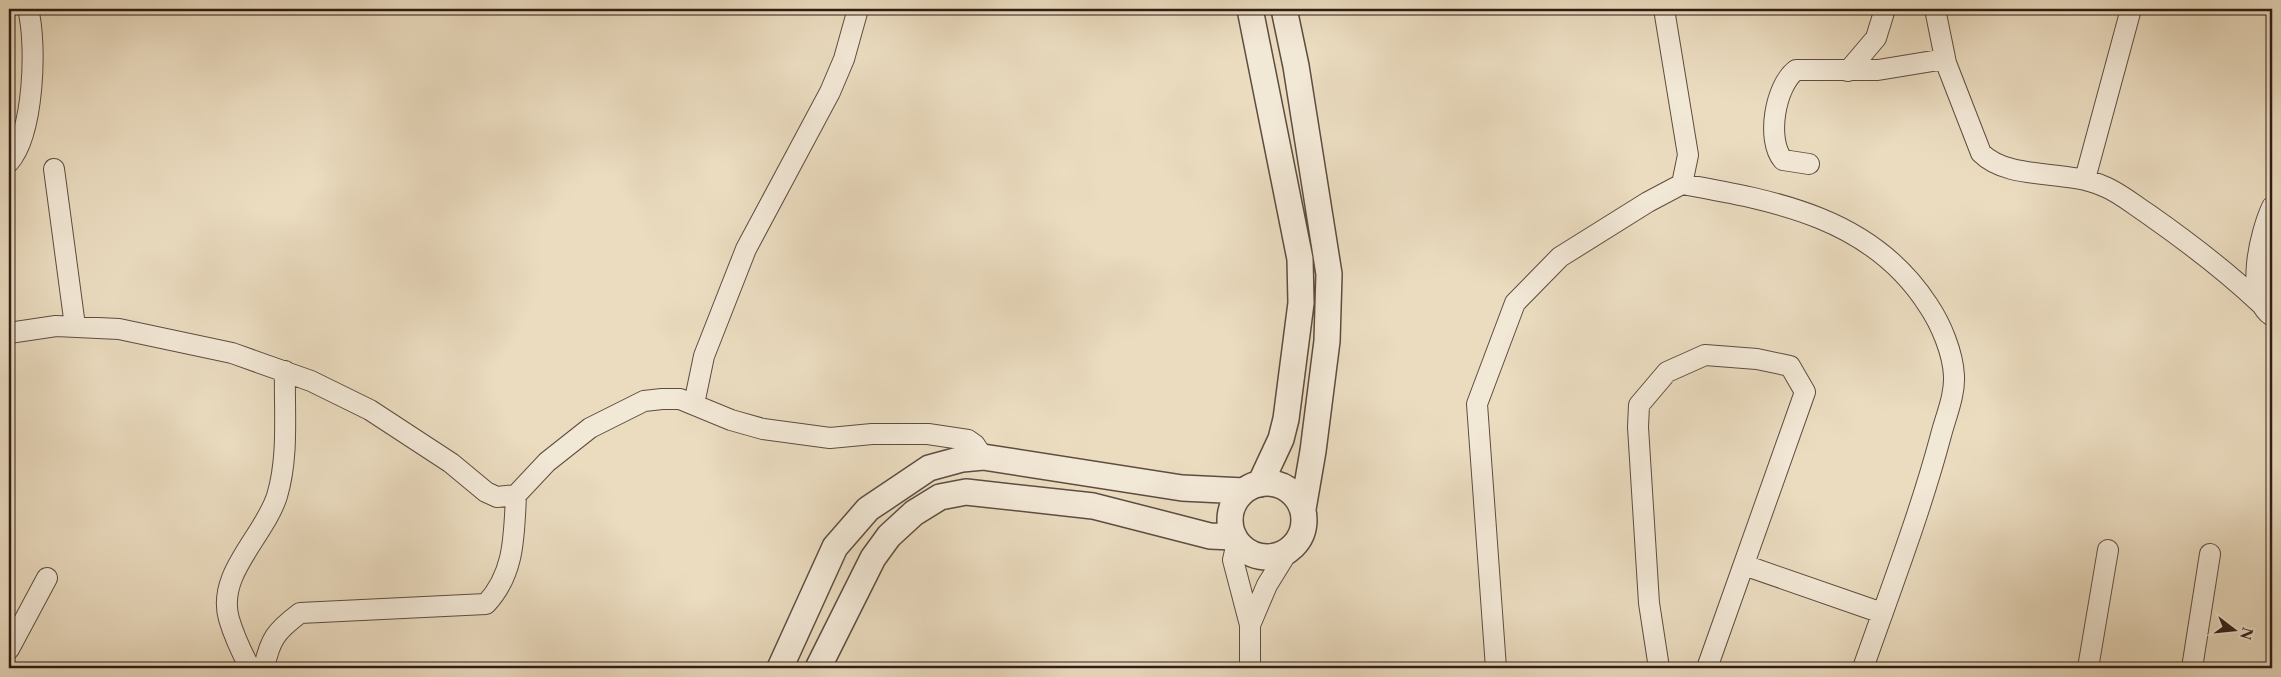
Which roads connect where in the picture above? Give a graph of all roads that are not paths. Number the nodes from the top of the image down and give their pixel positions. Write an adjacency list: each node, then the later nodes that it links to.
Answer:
1 (28, 9): 11 (street)
2 (858, 9): 21 (street)
3 (1250, 9): 23 (street)
4 (1284, 9): 25 (street)
5 (1664, 9): 15 (street)
6 (1885, 9): 10 (street)
7 (1935, 9): 9 (street)
8 (2131, 9): 14 (street)
9 (1945, 59): 10 (street); 14 (street)
10 (1848, 71): 12 (street)
11 (9, 162)
12 (1809, 164)
13 (54, 169): 18 (street)
14 (2085, 180): 17 (street)
15 (1682, 184): 32 (street); 40 (street)
16 (2272, 207): 17 (street)
17 (2266, 310)
18 (75, 326): 19 (street); 20 (street)
19 (9, 334)
20 (285, 371): 24 (street); 35 (street)
21 (694, 404): 22 (street); 24 (street)
22 (984, 457): 23 (street); 37 (street)
23 (1252, 488): 25 (street); 26 (street)
24 (516, 495): 36 (street)
25 (1303, 510): 28 (street)
26 (1236, 539): 28 (street); 33 (street); 38 (street)
27 (2108, 550): 44 (street)
28 (1288, 551): 33 (street)
29 (2210, 554): 45 (street)
30 (1744, 564): 32 (street); 41 (street); 42 (street)
31 (47, 578): 34 (street)
32 (1882, 613): 43 (street)
33 (1250, 624): 39 (street)
34 (9, 649)
35 (250, 668)
36 (264, 668)
37 (780, 668)
38 (818, 668)
39 (1250, 668)
40 (1496, 668)
41 (1660, 668)
42 (1707, 668)
43 (1863, 668)
44 (2088, 668)
45 (2192, 668)

